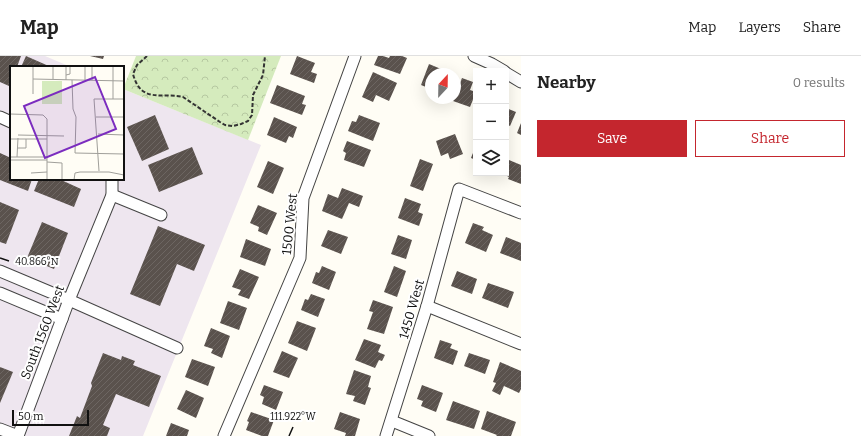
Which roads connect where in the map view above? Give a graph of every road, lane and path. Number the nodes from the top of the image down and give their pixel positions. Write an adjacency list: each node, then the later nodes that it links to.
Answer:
1 (146, 56): 2 (path)
2 (265, 56)
3 (355, 56): 25 (street, 1500 West)
4 (474, 56): 5 (street)
5 (494, 60): 6 (street)
6 (501, 68)
7 (509, 74): 8 (street)
8 (521, 82)
9 (0, 117): 10 (street)
10 (10, 122)
11 (112, 180): 12 (street)
12 (112, 194): 14 (street); 17 (street, South 1560 West)
13 (521, 213): 18 (street, 1450 West)
14 (161, 215)
15 (0, 271): 17 (street)
16 (0, 293): 19 (street)
17 (69, 300): 19 (street, South 1560 West); 21 (street)
18 (427, 306): 20 (street); 22 (street, 1450 West)
19 (62, 319): 24 (street, South 1560 West)
20 (521, 344)
21 (177, 348)
22 (392, 420): 26 (street, 1450 West); 27 (street)
23 (0, 429): 24 (street)
24 (18, 436)
25 (224, 436)
26 (386, 436)
27 (429, 436)

